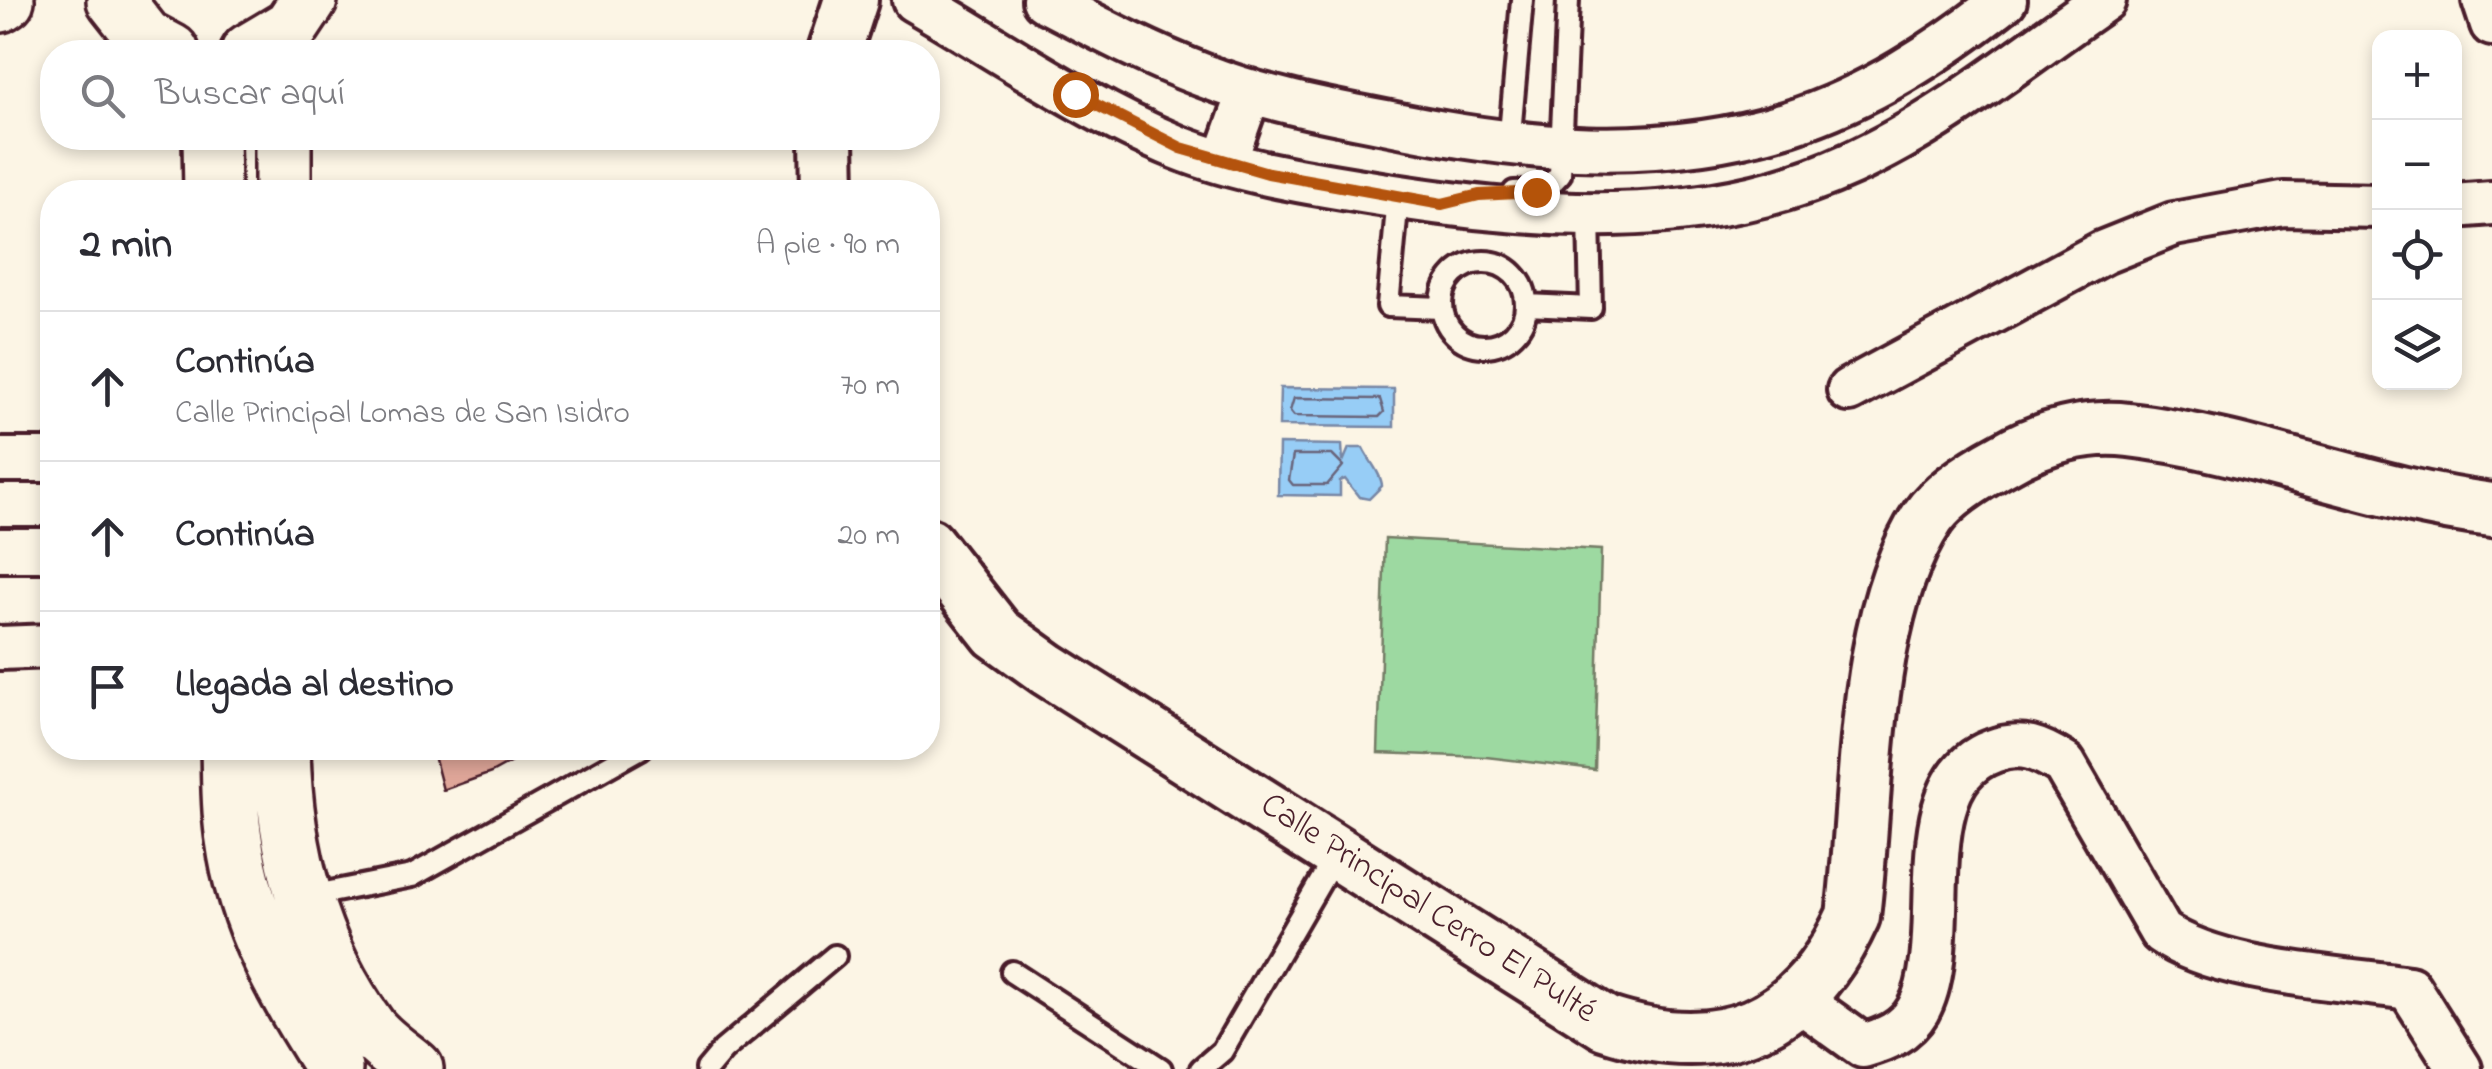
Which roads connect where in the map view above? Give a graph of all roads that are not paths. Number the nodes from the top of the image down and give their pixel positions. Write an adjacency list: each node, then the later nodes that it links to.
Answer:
1 (114, 0): 12 (main road)
2 (851, 0): 13 (street)
3 (914, 0): 15 (street)
4 (1044, 0): 11 (street)
5 (1522, 0): 16 (lane)
6 (1568, 0): 20 (lane)
7 (2005, 0): 20 (street)
8 (2104, 0): 30 (street)
9 (2484, 0): 10 (street)
10 (2492, 24)
11 (1109, 34): 14 (street); 15 (street)
12 (149, 40)
13 (838, 40)
14 (1250, 91): 16 (street); 21 (street)
15 (1075, 94): 21 (street)
16 (1509, 145): 20 (street)
17 (211, 150): 22 (main road)
18 (283, 150): 23 (main road)
19 (826, 150): 24 (street)
20 (1563, 151): 27 (lane)
21 (1225, 161): 25 (street)
22 (212, 180)
23 (283, 180)
24 (828, 180)
25 (1398, 197): 27 (street); 32 (lane)
26 (2492, 203): 28 (street)
27 (1442, 204): 30 (street)
28 (2462, 205)
29 (2372, 206): 33 (street)
30 (1590, 216): 31 (lane)
31 (1526, 305): 32 (lane); 32 (lane)
32 (1442, 308)
33 (1849, 390)
34 (0, 460): 35 (street)
35 (40, 460)
36 (2492, 510): 49 (street, Calle Principal Cerro El Pulté)
37 (0, 550): 38 (street)
38 (40, 550)
39 (940, 560): 45 (street, Calle Principal Cerro El Pulté)
40 (40, 646): 41 (street)
41 (0, 648)
42 (230, 760): 50 (main road)
43 (282, 760): 46 (main road)
44 (620, 760): 46 (lane)
45 (1338, 852): 49 (street, Calle Principal Cerro El Pulté); 54 (lane)
46 (302, 898): 51 (main road)
47 (836, 956): 52 (lane)
48 (1012, 972): 53 (lane)
49 (1795, 997): 55 (street)
50 (334, 1069)
51 (415, 1069)
52 (708, 1069)
53 (1162, 1069)
54 (1201, 1069)
55 (2460, 1069)

